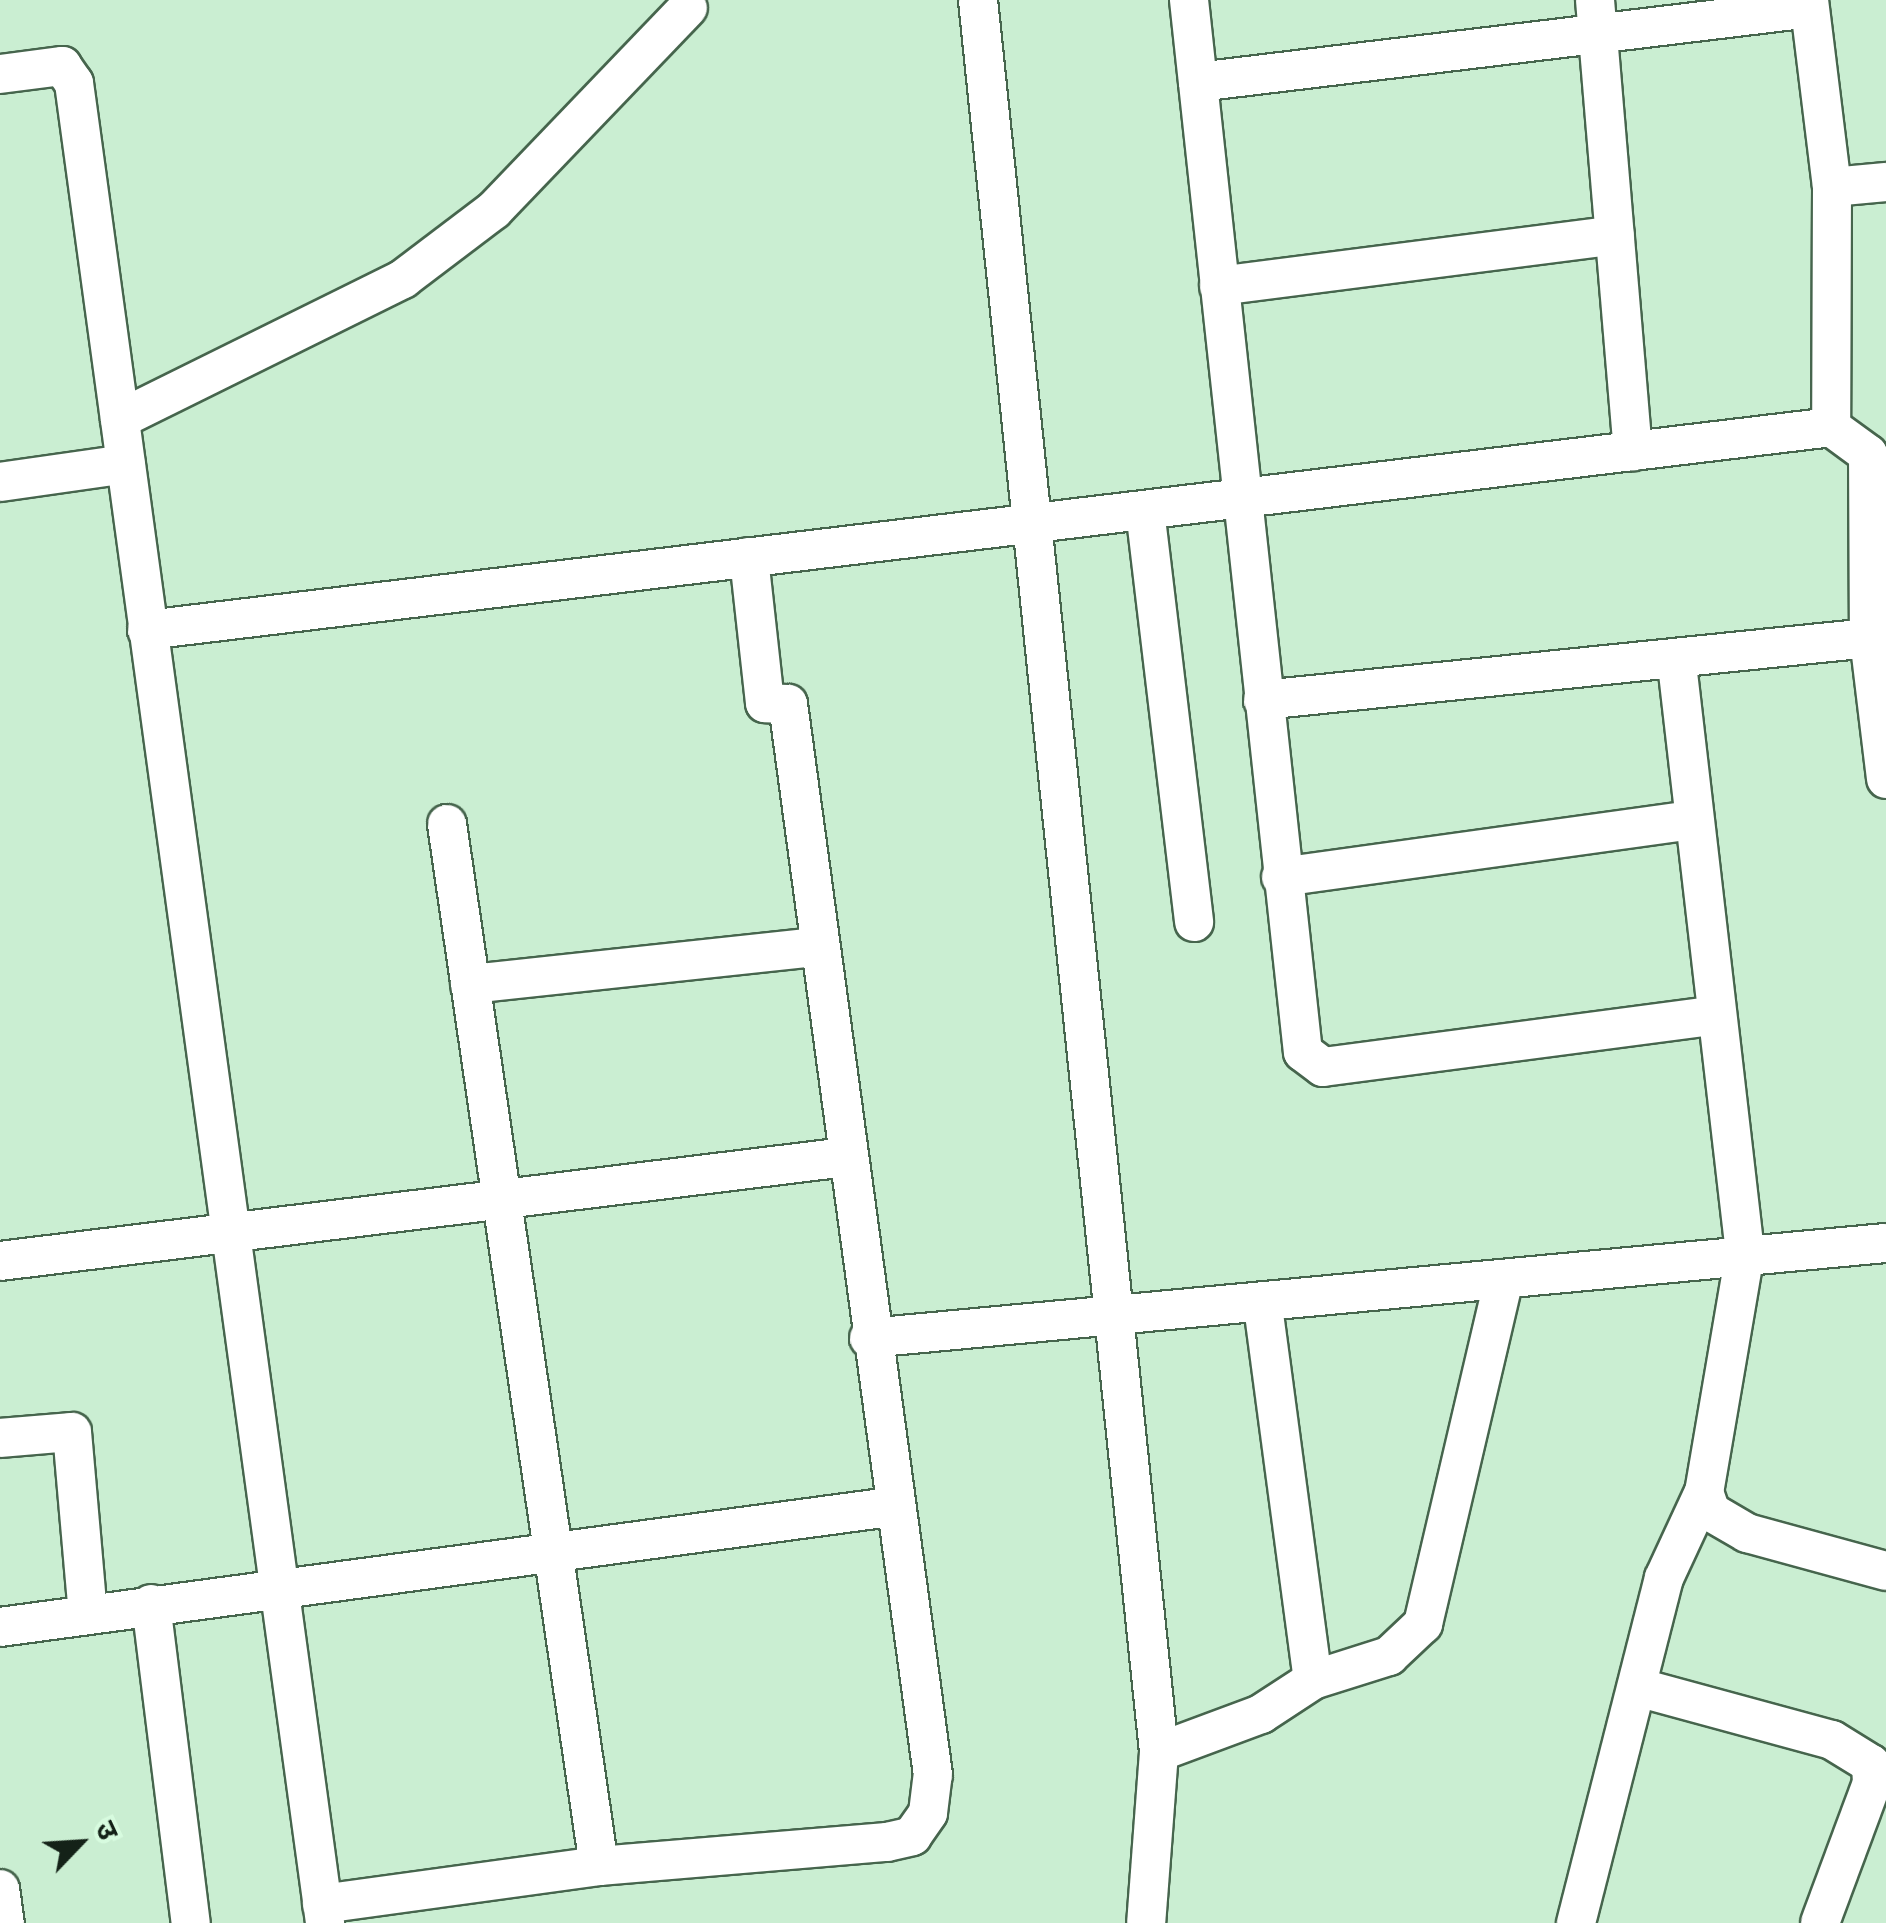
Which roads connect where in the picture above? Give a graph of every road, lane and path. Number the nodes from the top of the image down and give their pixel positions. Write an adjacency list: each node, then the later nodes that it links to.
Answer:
1 (978, 0): 20 (street)
2 (1189, 0): 7 (street)
3 (1810, 4): 5 (street); 9 (street)
4 (688, 8): 12 (street)
5 (1597, 17): 7 (street); 10 (street)
6 (0, 74): 12 (street)
7 (1198, 82): 11 (street)
8 (1886, 182): 9 (street)
9 (1832, 187): 13 (street)
10 (1614, 234): 11 (street); 14 (street)
11 (1219, 286): 18 (street)
12 (120, 419): 16 (street)
13 (1831, 427): 14 (street); 15 (street)
14 (1633, 451): 18 (street)
15 (1877, 456): 23 (street)
16 (126, 464): 17 (street); 22 (street)
17 (0, 482)
18 (1241, 498): 19 (street); 25 (street)
19 (1145, 510): 20 (street); 30 (street)
20 (1033, 523): 21 (street); 42 (street)
21 (749, 557): 22 (street); 31 (street)
22 (148, 630): 36 (street)
23 (1869, 638): 24 (street); 26 (street)
24 (1677, 664): 25 (street); 27 (street)
25 (1262, 700): 29 (street)
26 (1886, 780)
27 (1692, 820): 29 (street); 33 (street)
28 (448, 824): 32 (street)
29 (1281, 878): 33 (street)
30 (1194, 922)
31 (819, 947): 32 (street); 34 (street)
32 (470, 984): 35 (street)
33 (1712, 1016): 38 (street)
34 (846, 1157): 35 (street); 43 (street)
35 (496, 1200): 36 (street); 47 (street)
36 (231, 1233): 39 (street); 49 (street)
37 (1886, 1243): 38 (street)
38 (1745, 1253): 40 (street); 45 (street)
39 (0, 1261)
40 (1504, 1279): 41 (street); 53 (street)
41 (1263, 1306): 42 (street); 53 (street)
42 (1112, 1314): 43 (street); 55 (street)
43 (868, 1338): 46 (street)
44 (0, 1438): 51 (street)
45 (1704, 1492): 48 (street); 54 (street)
46 (890, 1507): 47 (street); 56 (street)
47 (546, 1555): 49 (street); 56 (street)
48 (1886, 1571)
49 (278, 1584): 50 (street); 58 (street)
50 (151, 1604): 51 (street); 60 (street)
51 (88, 1614): 52 (street)
52 (0, 1627)
53 (1313, 1680): 55 (street)
54 (1636, 1687): 62 (street); 63 (street)
55 (1158, 1752): 61 (street)
56 (599, 1866): 58 (street)
57 (0, 1889): 59 (street)
58 (324, 1914)
59 (5, 1923)
60 (192, 1923)
61 (1146, 1923)
62 (1576, 1923)
63 (1820, 1923)

